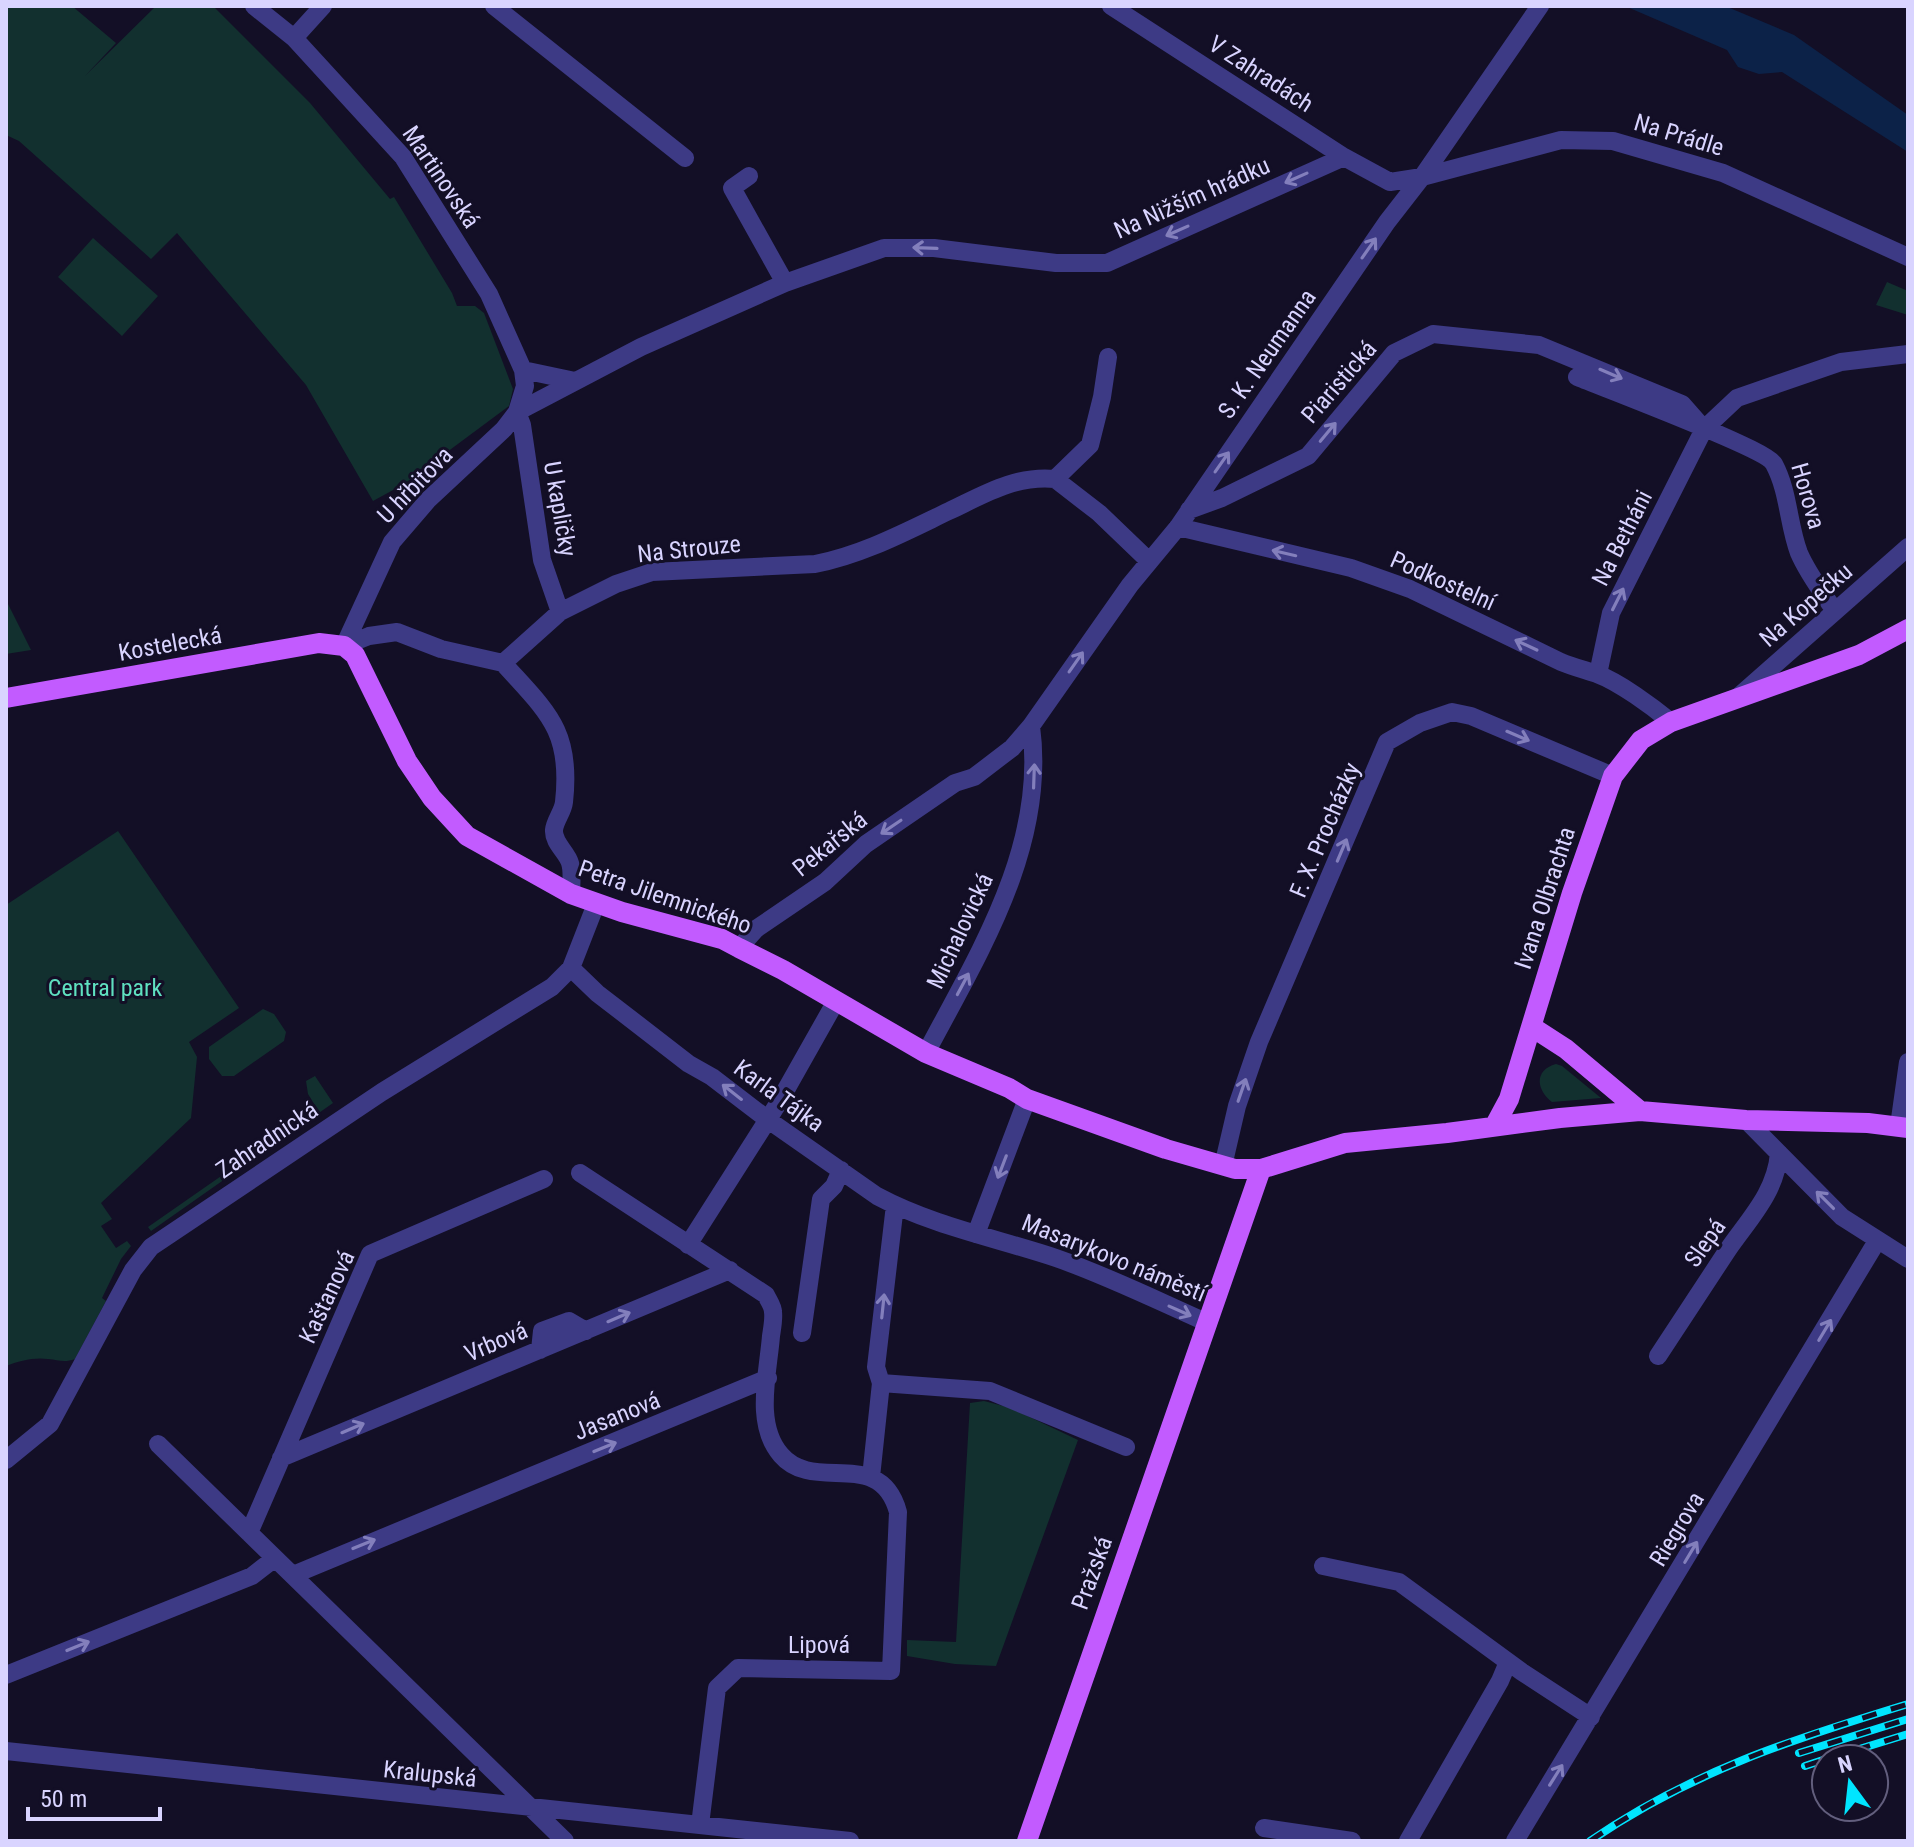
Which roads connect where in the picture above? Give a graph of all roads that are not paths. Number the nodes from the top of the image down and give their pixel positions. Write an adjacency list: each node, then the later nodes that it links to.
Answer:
1 (254, 6): 6 (street, Martinovská)
2 (323, 6): 6 (street)
3 (494, 6): 8 (street)
4 (1111, 6): 7 (street, V Zahradách)
5 (1540, 6): 10 (street, S. K. Neumanna)
6 (294, 38): 15 (street, Martinovská)
7 (1344, 157): 10 (street); 12 (street, Na Nižším hrádku, one-way to 12)
8 (685, 158)
9 (749, 176): 12 (street)
10 (1422, 177): 11 (street, Na Prádle); 21 (street, S. K. Neumanna, one-way to 10)
11 (1908, 257)
12 (785, 283): 17 (street, Na Nižším hrádku)
13 (1908, 354): 19 (street, Na Betháni)
14 (1108, 357): 20 (street)
15 (523, 370): 17 (street); 18 (street)
16 (1577, 377): 19 (street, Horova)
17 (575, 381): 18 (street, Na Nižším hrádku)
18 (517, 412): 26 (street, U kapličky); 28 (street, U hřbitova)
19 (1704, 429): 21 (street, Piaristická, one-way to 19); 25 (street, Horova); 30 (street, Na Betháni, one-way to 19)
20 (1055, 479): 24 (street); 26 (street, Na Strouze)
21 (1189, 510): 22 (street, S. K. Neumanna)
22 (1178, 527): 24 (street, S. K. Neumanna); 30 (street, Podkostelní, one-way to 22)
23 (1908, 547): 25 (street, Na Kopečku)
24 (1149, 561): 34 (street, S. K. Neumanna, one-way to 24)
25 (1835, 611): 32 (street, Na Kopečku)
26 (560, 612): 29 (street, Na Strouze)
27 (1908, 629): 32 (main road, Ivana Olbrachta)
28 (344, 646): 29 (street); 31 (main road, Kostelecká); 36 (main road, Petra Jilemnického)
29 (503, 663): 36 (street)
30 (1598, 674): 33 (street, Podkostelní)
31 (6, 698)
32 (1736, 699): 33 (main road, Ivana Olbrachta)
33 (1671, 722): 35 (main road, Ivana Olbrachta)
34 (1031, 726): 38 (street, Pekařská, one-way to 38); 42 (street, Michalovická, one-way to 34)
35 (1613, 776): 41 (main road, Ivana Olbrachta); 51 (street, F. X. Procházky, one-way to 35)
36 (571, 894): 37 (main road, Petra Jilemnického)
37 (596, 904): 38 (main road, Petra Jilemnického); 39 (street, Zahradnická)
38 (739, 948): 40 (main road, Petra Jilemnického)
39 (571, 968): 46 (street, Karla Tájka, one-way to 39); 70 (street, Zahradnická)
40 (836, 1001): 42 (main road, Petra Jilemnického); 46 (street)
41 (1532, 1027): 45 (main road); 48 (main road, Ivana Olbrachta)
42 (926, 1053): 44 (main road, Petra Jilemnického)
43 (1908, 1062): 49 (street)
44 (1018, 1094): 51 (main road); 57 (street, one-way to 57)
45 (1640, 1111): 47 (main road); 48 (main road)
46 (767, 1119): 53 (street, Karla Tájka); 59 (street)
47 (1746, 1120): 49 (main road); 50 (street)
48 (1495, 1125): 52 (main road)
49 (1903, 1127)
50 (1779, 1153): 58 (street, one-way to 50); 64 (street, Slepá)
51 (1223, 1166): 52 (main road)
52 (1261, 1169): 62 (main road, Masarykovo náměstí)
53 (841, 1170): 56 (street, Karla Tájka); 63 (street)
54 (580, 1173): 59 (street)
55 (544, 1179): 69 (street, Kaštanová)
56 (895, 1205): 57 (street, Karla Tájka); 66 (street, one-way to 56)
57 (976, 1234): 62 (street, Masarykovo náměstí, one-way to 62)
58 (1877, 1241): 60 (street); 78 (street, Riegrova, one-way to 58)
59 (688, 1245): 61 (street)
60 (1908, 1259)
61 (730, 1270): 65 (street); 69 (street, Vrbová, one-way to 61)
62 (1208, 1323): 85 (main road, Pražská)
63 (802, 1333)
64 (1658, 1356)
65 (768, 1378): 71 (street); 75 (street, Jasanová, one-way to 65)
66 (881, 1383): 68 (street); 71 (street)
67 (158, 1444): 72 (street)
68 (1126, 1447)
69 (281, 1458): 72 (street, Kaštanová)
70 (6, 1460)
71 (871, 1477): 81 (street, Lipová)
72 (249, 1533): 73 (street)
73 (274, 1559): 75 (street); 77 (street, one-way to 73)
74 (1323, 1566): 76 (street)
75 (293, 1575): 80 (street)
76 (1508, 1662): 78 (street); 87 (street)
77 (6, 1675)
78 (1591, 1717): 88 (street, Riegrova, one-way to 78)
79 (6, 1751): 80 (street, Kralupská)
80 (528, 1806): 81 (street, Kralupská); 83 (street)
81 (700, 1825): 84 (street, Kralupská)
82 (1264, 1828): 86 (street)
83 (565, 1841)
84 (850, 1841)
85 (1027, 1841)
86 (1352, 1841)
87 (1408, 1841)
88 (1515, 1841)

